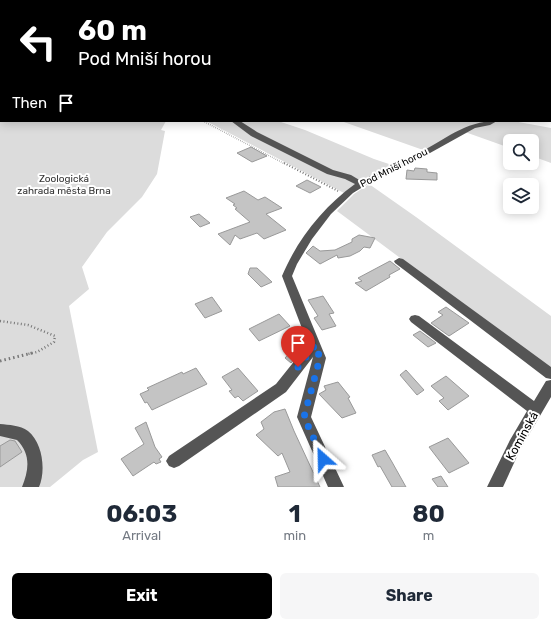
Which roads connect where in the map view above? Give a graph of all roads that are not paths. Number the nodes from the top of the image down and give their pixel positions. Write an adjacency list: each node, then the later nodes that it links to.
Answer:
1 (236, 122): 3 (street)
2 (491, 122): 3 (street, Pod Mniší horou)
3 (361, 184): 6 (street, Pod Mniší horou)
4 (399, 261): 7 (street)
5 (415, 319): 9 (street)
6 (315, 345): 11 (street); 13 (street, Pod Mniší horou)
7 (551, 374)
8 (551, 386): 9 (street, Komínská)
9 (536, 410): 14 (street, Komínská)
10 (0, 430): 12 (street)
11 (174, 461)
12 (30, 487)
13 (336, 487)
14 (495, 487)

